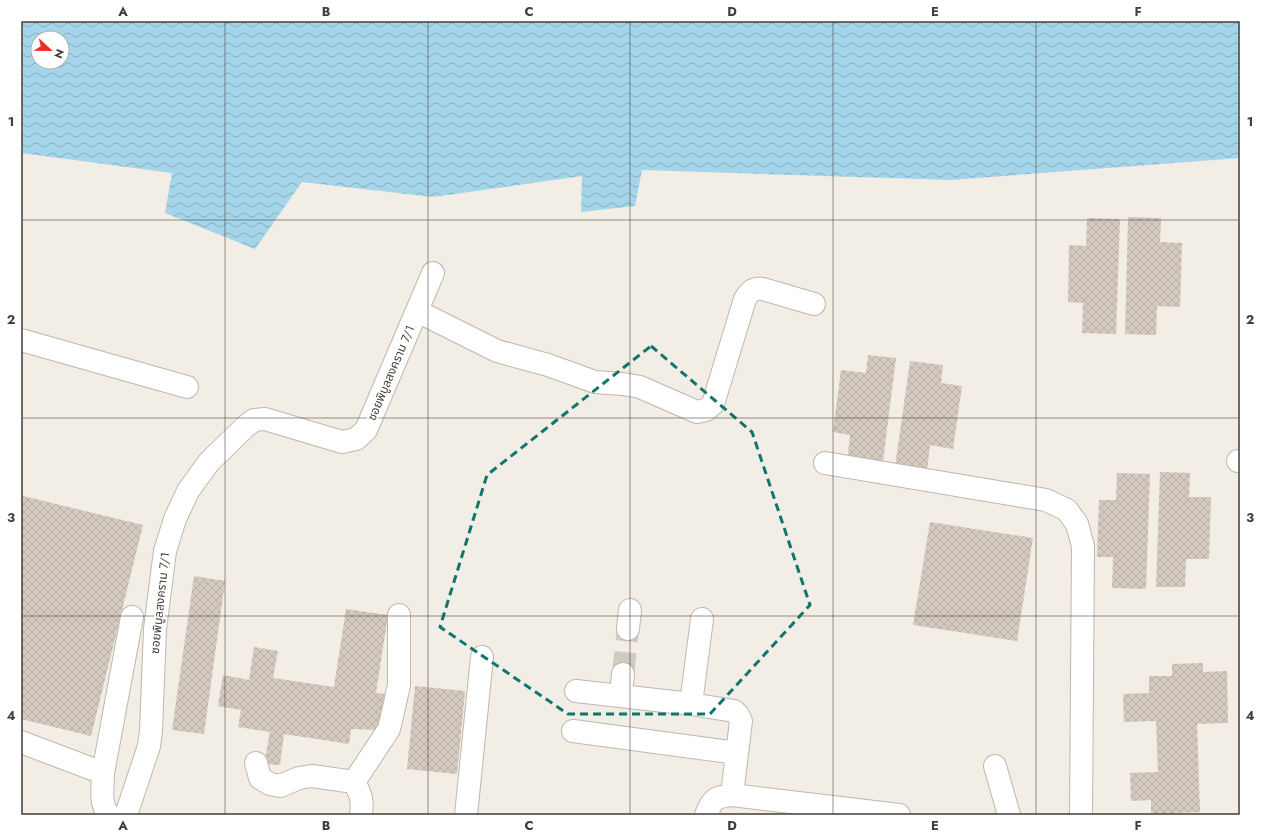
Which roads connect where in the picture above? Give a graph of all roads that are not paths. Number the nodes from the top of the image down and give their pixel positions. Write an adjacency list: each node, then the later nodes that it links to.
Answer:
1 (433, 273): 3 (street, ซอยพิบูลสงคราม 7/1)
2 (814, 304): 3 (street)
3 (417, 311): 22 (street, ซอยพิบูลสงคราม 7/1)
4 (21, 340): 5 (street)
5 (187, 387)
6 (825, 463): 28 (street)
7 (399, 614): 19 (street)
8 (132, 617): 18 (street)
9 (702, 619): 12 (street)
10 (482, 657): 24 (street)
11 (576, 690): 12 (street)
12 (691, 704): 15 (street)
13 (573, 732): 15 (street)
14 (21, 742): 18 (street)
15 (738, 752): 20 (street)
16 (256, 763): 19 (street)
17 (995, 766): 27 (street)
18 (103, 773): 21 (street)
19 (354, 782): 23 (street)
20 (732, 795): 25 (street); 26 (street)
21 (109, 815)
22 (126, 815)
23 (361, 815)
24 (466, 815)
25 (706, 815)
26 (899, 815)
27 (1009, 815)
28 (1081, 815)

